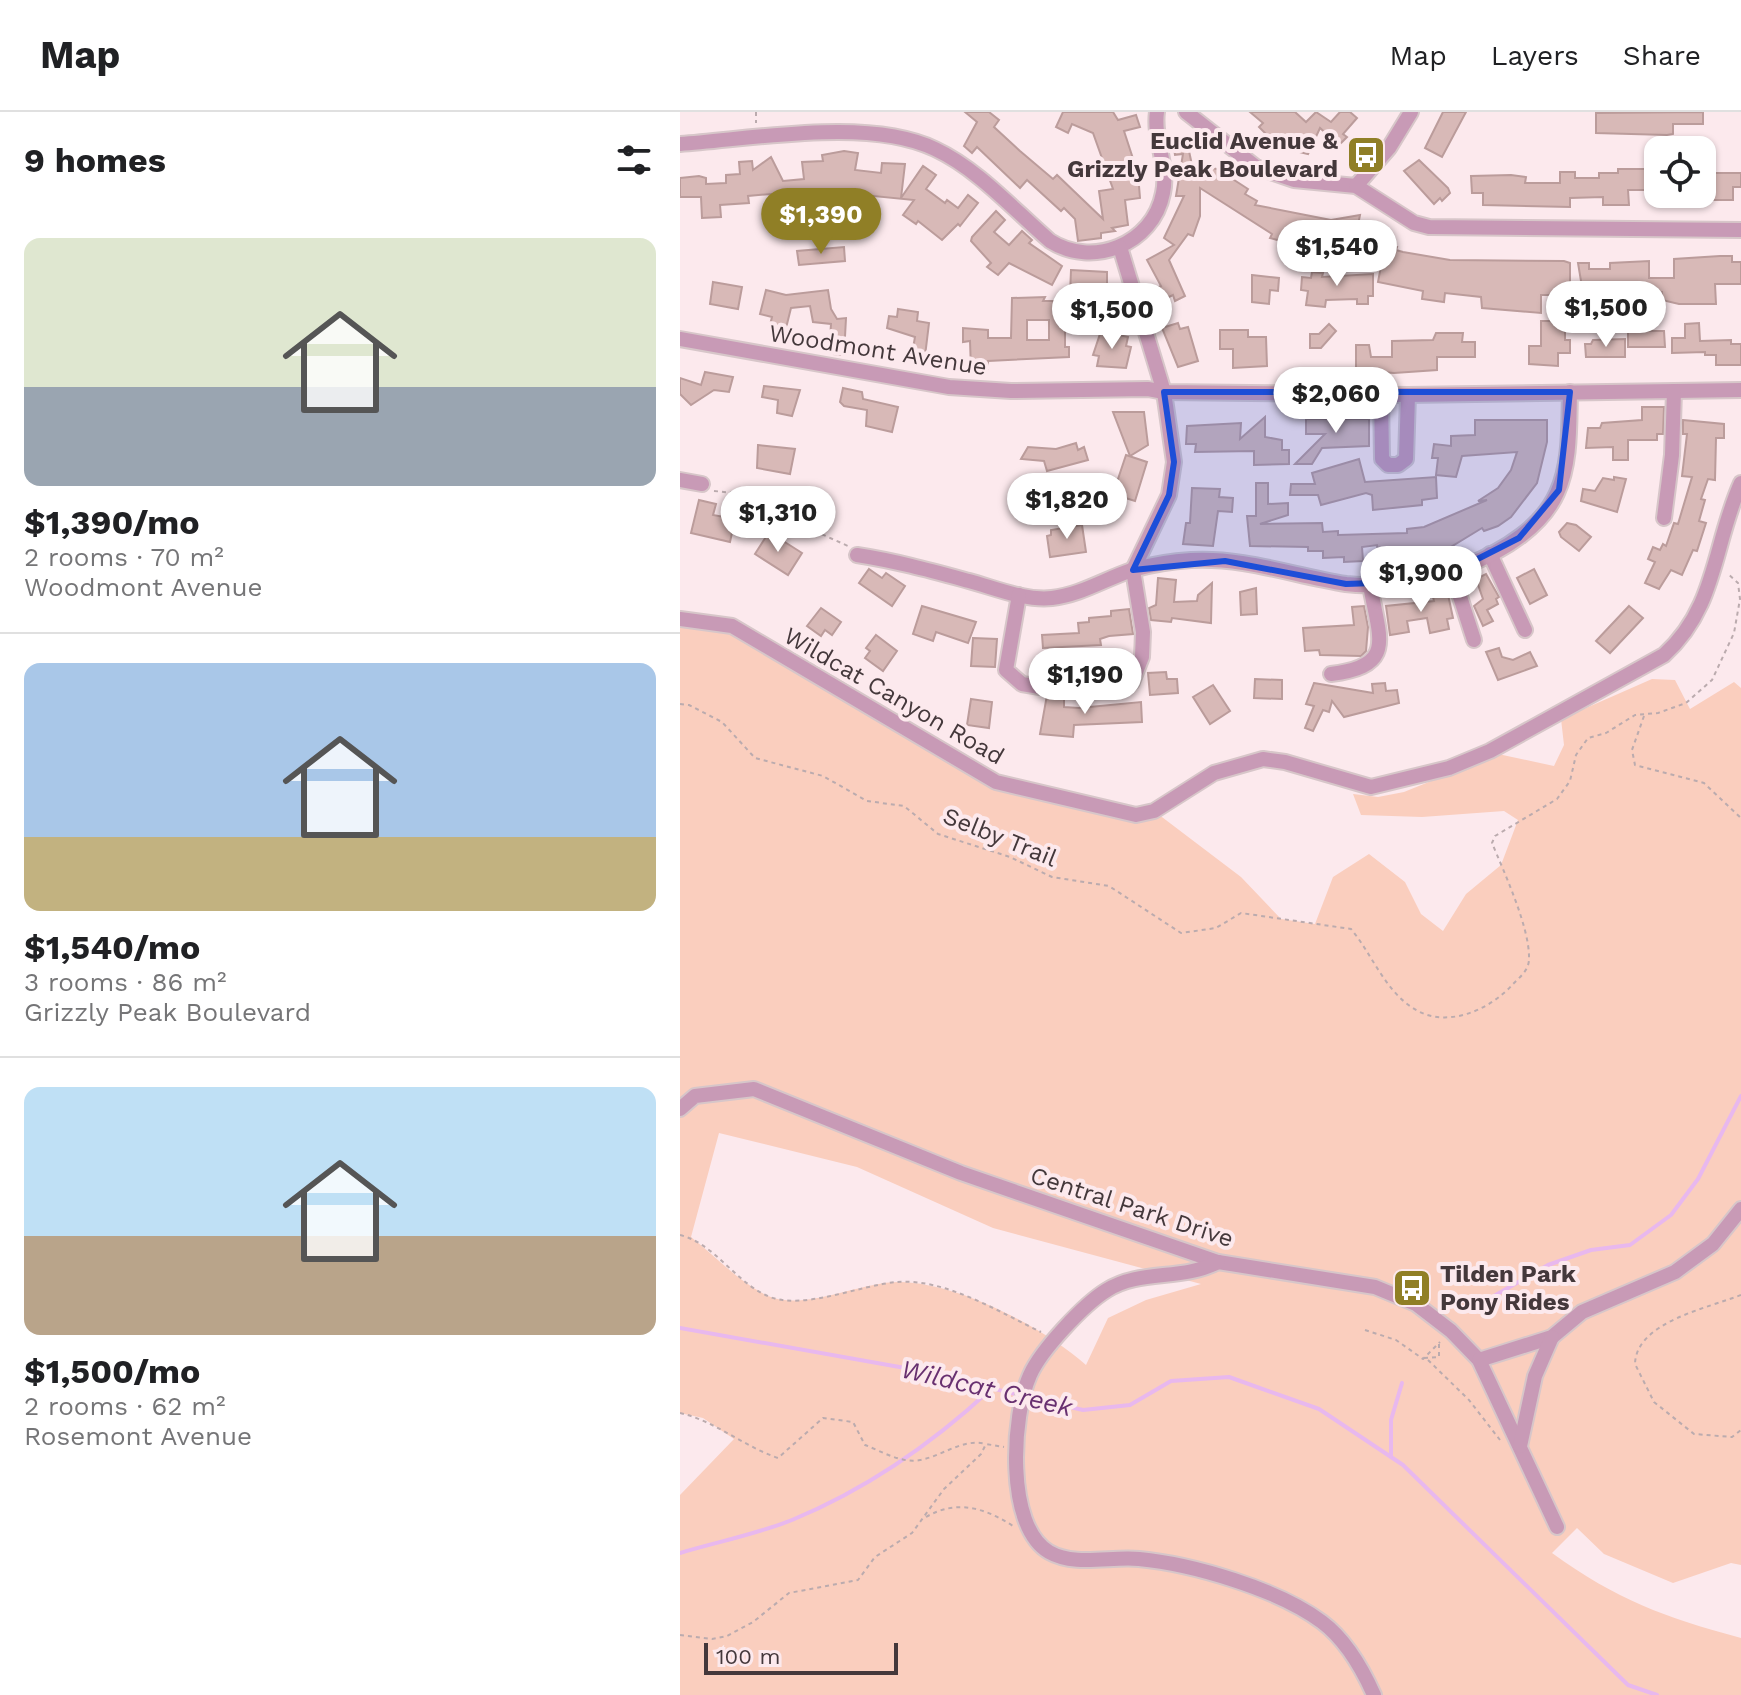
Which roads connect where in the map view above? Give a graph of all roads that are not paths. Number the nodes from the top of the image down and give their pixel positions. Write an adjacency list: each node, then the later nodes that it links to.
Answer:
1 (1157, 112): 7 (street)
2 (1186, 112): 5 (street)
3 (1411, 112): 5 (street)
4 (680, 144): 7 (street)
5 (1356, 186): 6 (street)
6 (1741, 230)
7 (1120, 247): 11 (street)
8 (680, 339): 11 (street, Woodmont Avenue)
9 (1741, 390): 10 (street, Woodmont Avenue)
10 (1674, 391): 12 (street, Woodmont Avenue); 18 (street)
11 (1164, 392): 13 (street, Woodmont Avenue); 21 (street)
12 (1570, 392): 14 (street, Woodmont Avenue); 19 (street)
13 (1381, 394): 14 (street, Woodmont Avenue); 14 (street)
14 (1408, 395)
15 (680, 480): 17 (street)
16 (1741, 483): 25 (street, Wildcat Canyon Road)
17 (702, 484)
18 (1664, 518)
19 (1490, 554): 22 (street); 26 (street)
20 (857, 555): 24 (street)
21 (1133, 570): 23 (street); 24 (street); 29 (street)
22 (1452, 572): 23 (street); 27 (street)
23 (1370, 585): 28 (street)
24 (1019, 595): 30 (street)
25 (680, 619)
26 (1525, 630)
27 (1474, 640)
28 (1331, 674)
29 (1111, 686)
30 (1040, 687)
31 (680, 1109): 33 (street, Central Park Drive)
32 (1741, 1209): 34 (street)
33 (1218, 1262): 35 (street, Central Park Drive); 38 (street)
34 (1552, 1337): 35 (street); 36 (street)
35 (1479, 1360): 36 (street, Central Park Drive)
36 (1520, 1446): 37 (street, Central Park Drive)
37 (1557, 1527)
38 (1374, 1695)

